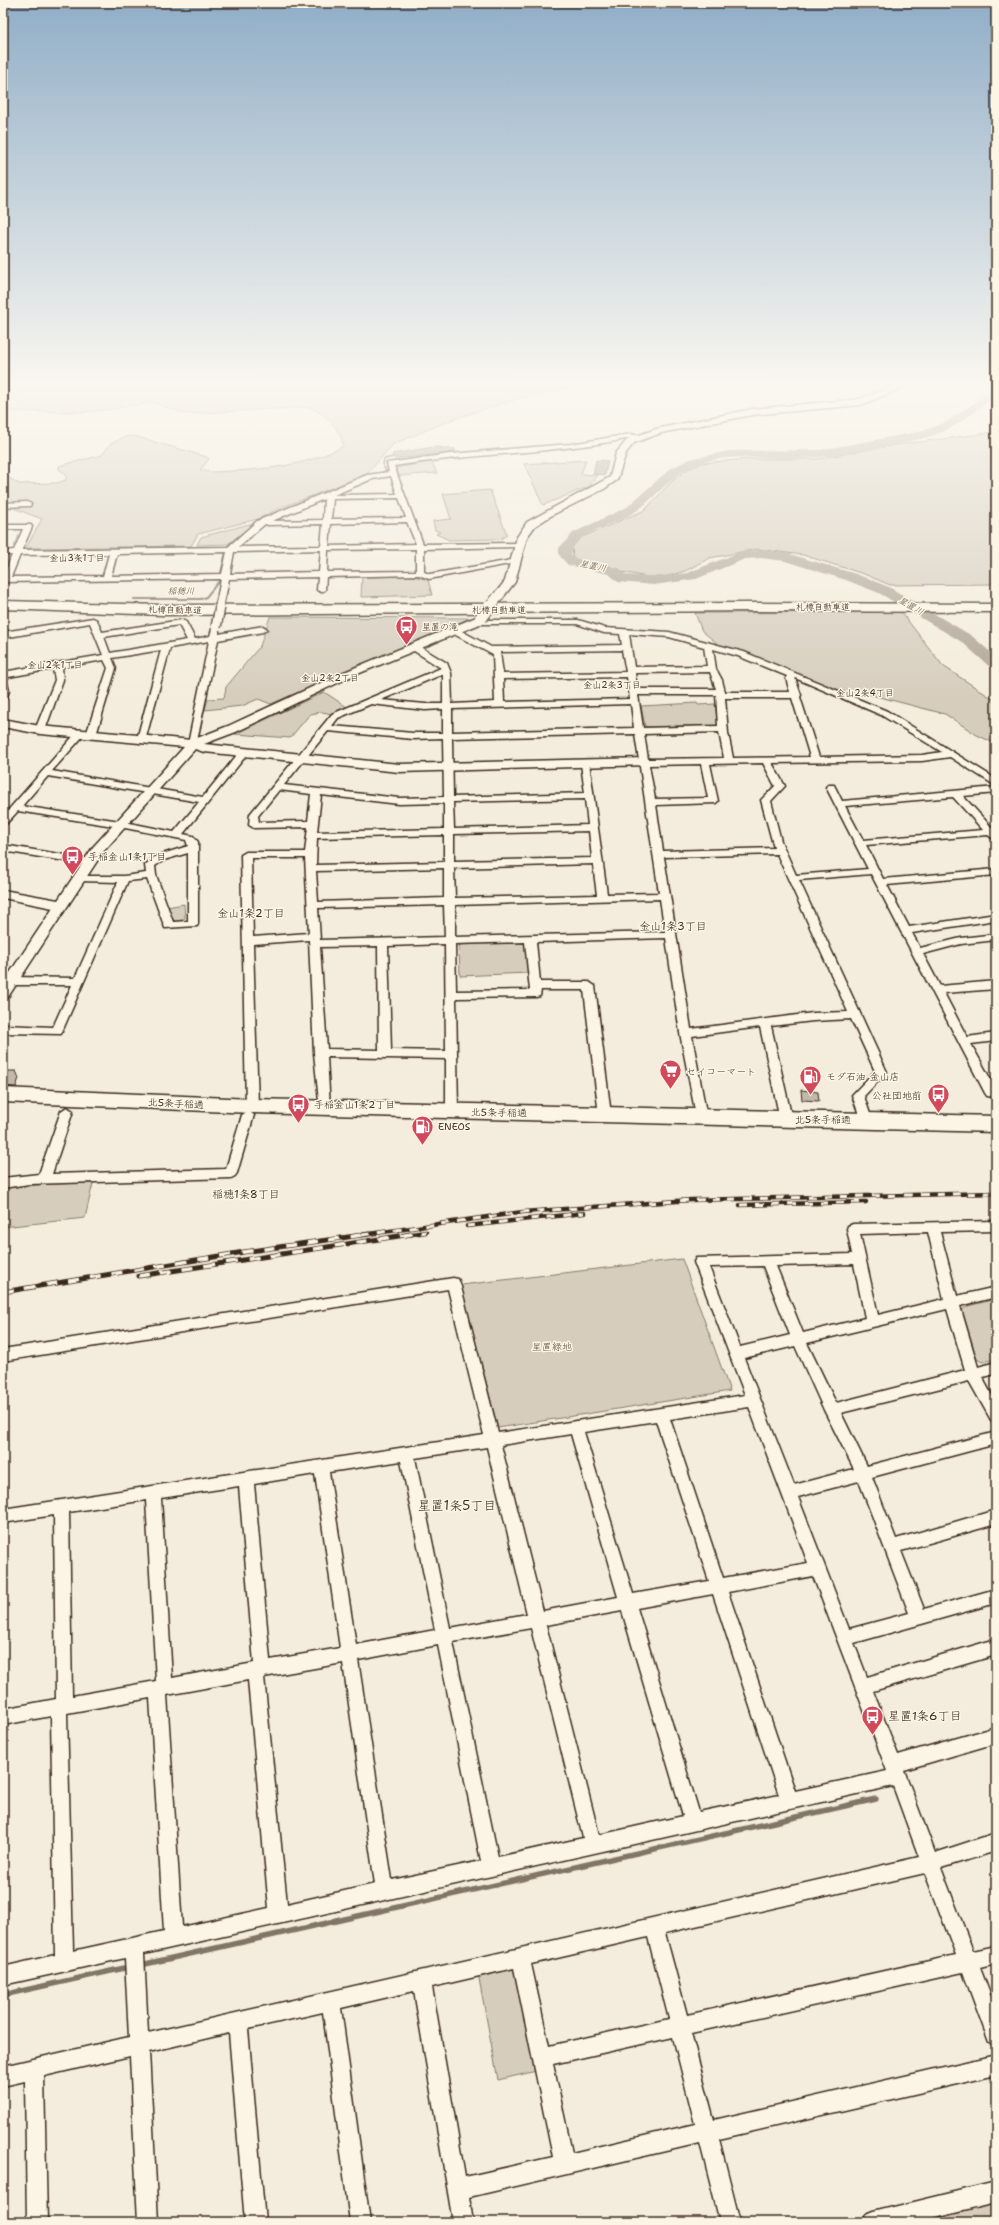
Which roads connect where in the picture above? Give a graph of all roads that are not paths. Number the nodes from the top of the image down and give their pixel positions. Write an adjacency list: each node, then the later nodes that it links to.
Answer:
1 (339, 491): 5 (street)
2 (399, 491): 4 (street)
3 (593, 491): 12 (street)
4 (401, 496): 5 (street); 8 (street)
5 (325, 497): 9 (street); 10 (street)
6 (27, 504): 7 (street)
7 (3, 505)
8 (410, 520): 9 (street); 13 (street)
9 (328, 521): 10 (street); 14 (street)
10 (260, 523): 15 (street)
11 (3, 527): 17 (street)
12 (520, 544): 13 (street); 19 (street)
13 (420, 546): 14 (street); 20 (street)
14 (325, 547): 15 (street); 21 (street)
15 (231, 549): 16 (street); 22 (street)
16 (114, 551): 17 (street); 23 (street)
17 (17, 552): 18 (street); 24 (street)
18 (3, 553)
19 (515, 561): 20 (street); 33 (street, bridge)
20 (420, 573): 21 (street)
21 (323, 575): 22 (street); 25 (street)
22 (226, 577): 23 (street); 39 (street, bridge)
23 (106, 578): 24 (street)
24 (4, 580)
25 (321, 590)
26 (3, 601): 28 (highway, 札樽自動車道)
27 (996, 603): 28 (highway, 札樽自動車道)
28 (748, 604): 30 (highway, 札樽自動車道); 31 (highway, 札樽自動車道)
29 (3, 605): 30 (highway, 札樽自動車道)
30 (52, 607): 32 (highway)
31 (996, 608)
32 (3, 610)
33 (479, 620): 35 (street); 36 (street)
34 (264, 629): 39 (street)
35 (455, 631): 43 (street); 45 (street)
36 (624, 632): 41 (street); 44 (street)
37 (3, 635): 38 (street)
38 (100, 635): 40 (street); 46 (street)
39 (214, 638): 40 (street); 70 (street)
40 (192, 642): 42 (street)
41 (708, 646): 49 (street); 52 (street)
42 (166, 647): 46 (street); 69 (street)
43 (414, 647): 48 (street); 70 (street)
44 (626, 647): 45 (street); 50 (street)
45 (491, 650): 53 (street)
46 (109, 656): 47 (street); 67 (street)
47 (57, 665): 51 (street); 64 (street)
48 (446, 669): 59 (street); 61 (street)
49 (712, 669): 50 (street); 55 (street)
50 (631, 672): 53 (street); 58 (street)
51 (3, 674)
52 (792, 674): 56 (street); 72 (street)
53 (498, 677): 60 (street)
54 (3, 683): 57 (street)
55 (720, 693): 56 (street); 58 (street); 65 (street)
56 (797, 695): 74 (street)
57 (3, 697)
58 (635, 697): 60 (street); 66 (street)
59 (370, 701): 61 (street); 63 (street)
60 (500, 704): 61 (street)
61 (447, 706): 68 (street)
62 (3, 723): 64 (street)
63 (325, 728): 68 (street); 73 (street)
64 (40, 730): 67 (street)
65 (723, 730): 66 (street); 75 (street)
66 (640, 731): 68 (street); 78 (street)
67 (86, 734): 69 (street); 81 (street)
68 (448, 735): 80 (street)
69 (142, 739): 70 (street)
70 (193, 744): 71 (street); 85 (street)
71 (244, 752): 73 (street); 91 (street)
72 (951, 754): 74 (street); 82 (street)
73 (300, 758): 80 (street); 83 (street)
74 (815, 759): 76 (street)
75 (729, 760): 76 (street); 77 (street)
76 (766, 760): 105 (street)
77 (706, 761): 78 (street); 92 (street)
78 (645, 762): 79 (street); 92 (street)
79 (586, 764): 80 (street); 89 (street)
80 (448, 768): 90 (street)
81 (46, 773): 85 (street); 94 (street)
82 (996, 783)
83 (277, 787): 87 (street); 98 (street)
84 (830, 787): 93 (street)
85 (151, 790): 91 (street); 96 (street)
86 (996, 790): 88 (street)
87 (316, 792): 90 (street); 98 (street)
88 (956, 794): 93 (street); 101 (street)
89 (590, 796): 90 (street); 97 (street)
90 (449, 799): 99 (street)
91 (206, 800): 100 (street)
92 (651, 802): 106 (street)
93 (839, 804): 102 (street)
94 (15, 808): 95 (street); 96 (street)
95 (3, 822)
96 (120, 824): 100 (street); 109 (street)
97 (593, 828): 99 (street); 108 (street)
98 (312, 830): 99 (street); 107 (street)
99 (449, 831): 110 (street)
100 (177, 835): 104 (street)
101 (993, 835): 102 (street)
102 (860, 843): 112 (street)
103 (3, 848): 109 (street)
104 (193, 848): 114 (street); 114 (street)
105 (780, 851): 106 (street); 116 (street)
106 (659, 854): 120 (street)
107 (310, 855): 111 (street); 132 (street)
108 (597, 861): 110 (street); 121 (street)
109 (90, 862): 115 (street)
110 (450, 865): 111 (street); 122 (street)
111 (311, 868): 124 (street)
112 (875, 871): 116 (street); 118 (street)
113 (996, 872): 118 (street)
114 (151, 875): 117 (street)
115 (79, 878): 117 (street); 123 (street)
116 (792, 878): 142 (street)
117 (124, 879): 136 (street)
118 (881, 882): 126 (street)
119 (4, 895): 123 (street)
120 (666, 896): 121 (street); 127 (street)
121 (602, 897): 122 (street)
122 (451, 901): 124 (street); 131 (street)
123 (61, 905): 135 (street)
124 (313, 905): 130 (street)
125 (996, 917): 126 (street)
126 (906, 931): 134 (street)
127 (670, 934): 129 (street); 145 (street)
128 (996, 937): 134 (street)
129 (530, 938): 131 (street); 138 (street)
130 (314, 940): 132 (street); 133 (street); 148 (street)
131 (451, 940): 133 (street); 141 (street)
132 (248, 941): 156 (street)
133 (383, 941): 149 (street)
134 (917, 952): 139 (street)
135 (12, 981): 136 (street); 140 (street)
136 (79, 982): 144 (street)
137 (996, 985): 139 (street)
138 (535, 986): 141 (street); 158 (street)
139 (937, 990): 147 (street)
140 (3, 994)
141 (450, 995): 150 (street)
142 (855, 1015): 143 (street); 161 (street)
143 (764, 1023): 145 (street); 160 (street)
144 (3, 1029)
145 (686, 1033): 159 (street)
146 (996, 1038): 147 (street)
147 (964, 1041): 151 (street)
148 (320, 1053): 149 (street); 154 (street)
149 (386, 1053): 150 (street)
150 (452, 1055): 157 (street)
151 (996, 1093)
152 (3, 1095): 156 (highway, 北5条手稲通)
153 (3, 1108): 155 (highway, 北5条手稲通)
154 (324, 1108): 156 (highway, 北5条手稲通); 157 (highway, 北5条手稲通)
155 (67, 1110): 156 (highway, 北5条手稲通); 164 (street)
156 (250, 1111): 163 (highway, 北5条手稲通); 164 (street)
157 (452, 1111): 158 (highway, 北5条手稲通)
158 (605, 1115): 159 (highway, 北5条手稲通)
159 (701, 1118): 160 (highway, 北5条手稲通)
160 (786, 1119): 161 (highway, 北5条手稲通)
161 (866, 1120): 162 (highway, 北5条手稲通)
162 (996, 1124)
163 (996, 1134)
164 (44, 1179): 165 (street)
165 (3, 1183)
166 (996, 1226): 167 (street)
167 (933, 1228): 168 (street); 171 (street)
168 (859, 1259): 169 (street); 172 (street)
169 (768, 1261): 173 (street); 174 (street)
170 (996, 1292): 171 (street)
171 (952, 1303): 172 (street); 177 (street)
172 (873, 1322): 173 (street)
173 (799, 1340): 174 (street); 179 (street)
174 (736, 1354): 178 (street)
175 (3, 1355): 184 (street)
176 (996, 1368): 177 (street)
177 (973, 1374): 179 (street); 181 (street)
178 (754, 1400): 180 (street); 190 (street)
179 (831, 1410): 187 (street)
180 (661, 1414): 182 (street); 196 (street)
181 (996, 1416)
182 (576, 1428): 184 (street); 198 (street)
183 (996, 1438): 187 (street)
184 (491, 1441): 185 (street); 200 (street)
185 (407, 1453): 186 (street); 201 (street)
186 (321, 1466): 188 (street); 204 (street)
187 (863, 1473): 190 (street); 194 (street)
188 (246, 1478): 189 (street); 205 (street)
189 (153, 1492): 191 (street); 207 (street)
190 (790, 1494): 195 (street)
191 (61, 1507): 192 (street); 208 (street)
192 (3, 1516)
193 (996, 1517): 194 (street)
194 (891, 1547): 199 (street)
195 (818, 1568): 196 (street); 202 (street)
196 (718, 1587): 198 (street); 212 (street)
197 (996, 1596): 199 (street)
198 (626, 1603): 200 (street); 213 (street)
199 (919, 1617): 202 (street)
200 (535, 1620): 201 (street); 215 (street)
201 (444, 1636): 204 (street); 217 (street)
202 (844, 1638): 206 (street)
203 (996, 1647): 206 (street)
204 (349, 1654): 205 (street); 218 (street)
205 (259, 1670): 207 (street); 219 (street)
206 (863, 1686): 211 (street)
207 (161, 1688): 208 (street); 221 (street)
208 (61, 1706): 209 (street); 226 (street)
209 (3, 1717)
210 (996, 1735): 211 (street)
211 (895, 1771): 212 (street); 216 (street)
212 (790, 1801): 213 (street)
213 (693, 1822): 215 (street)
214 (996, 1842): 216 (street)
215 (593, 1845): 217 (street)
216 (930, 1863): 220 (street); 225 (street)
217 (491, 1867): 218 (street)
218 (385, 1891): 219 (street)
219 (279, 1914): 221 (street)
220 (654, 1928): 223 (street); 231 (street)
221 (174, 1938): 224 (street)
222 (996, 1955): 225 (street)
223 (521, 1958): 228 (street); 234 (street)
224 (134, 1960): 226 (street); 233 (street)
225 (967, 1961): 231 (street); 232 (street)
226 (64, 1962): 227 (street)
227 (3, 1976)
228 (422, 1981): 229 (street); 240 (street)
229 (331, 2002): 230 (street); 245 (street)
230 (238, 2023): 233 (street); 244 (street)
231 (679, 2027): 234 (street); 238 (street)
232 (996, 2036)
233 (139, 2046): 236 (street); 243 (street)
234 (542, 2057): 239 (street)
235 (996, 2065): 238 (street)
236 (34, 2069): 237 (street); 242 (street)
237 (3, 2076)
238 (706, 2133): 239 (street); 247 (street)
239 (565, 2165): 240 (street)
240 (458, 2189): 246 (street)
241 (996, 2192): 248 (street)
242 (37, 2222)
243 (148, 2222)
244 (256, 2222)
245 (360, 2222)
246 (463, 2222)
247 (730, 2222)
248 (874, 2222)

